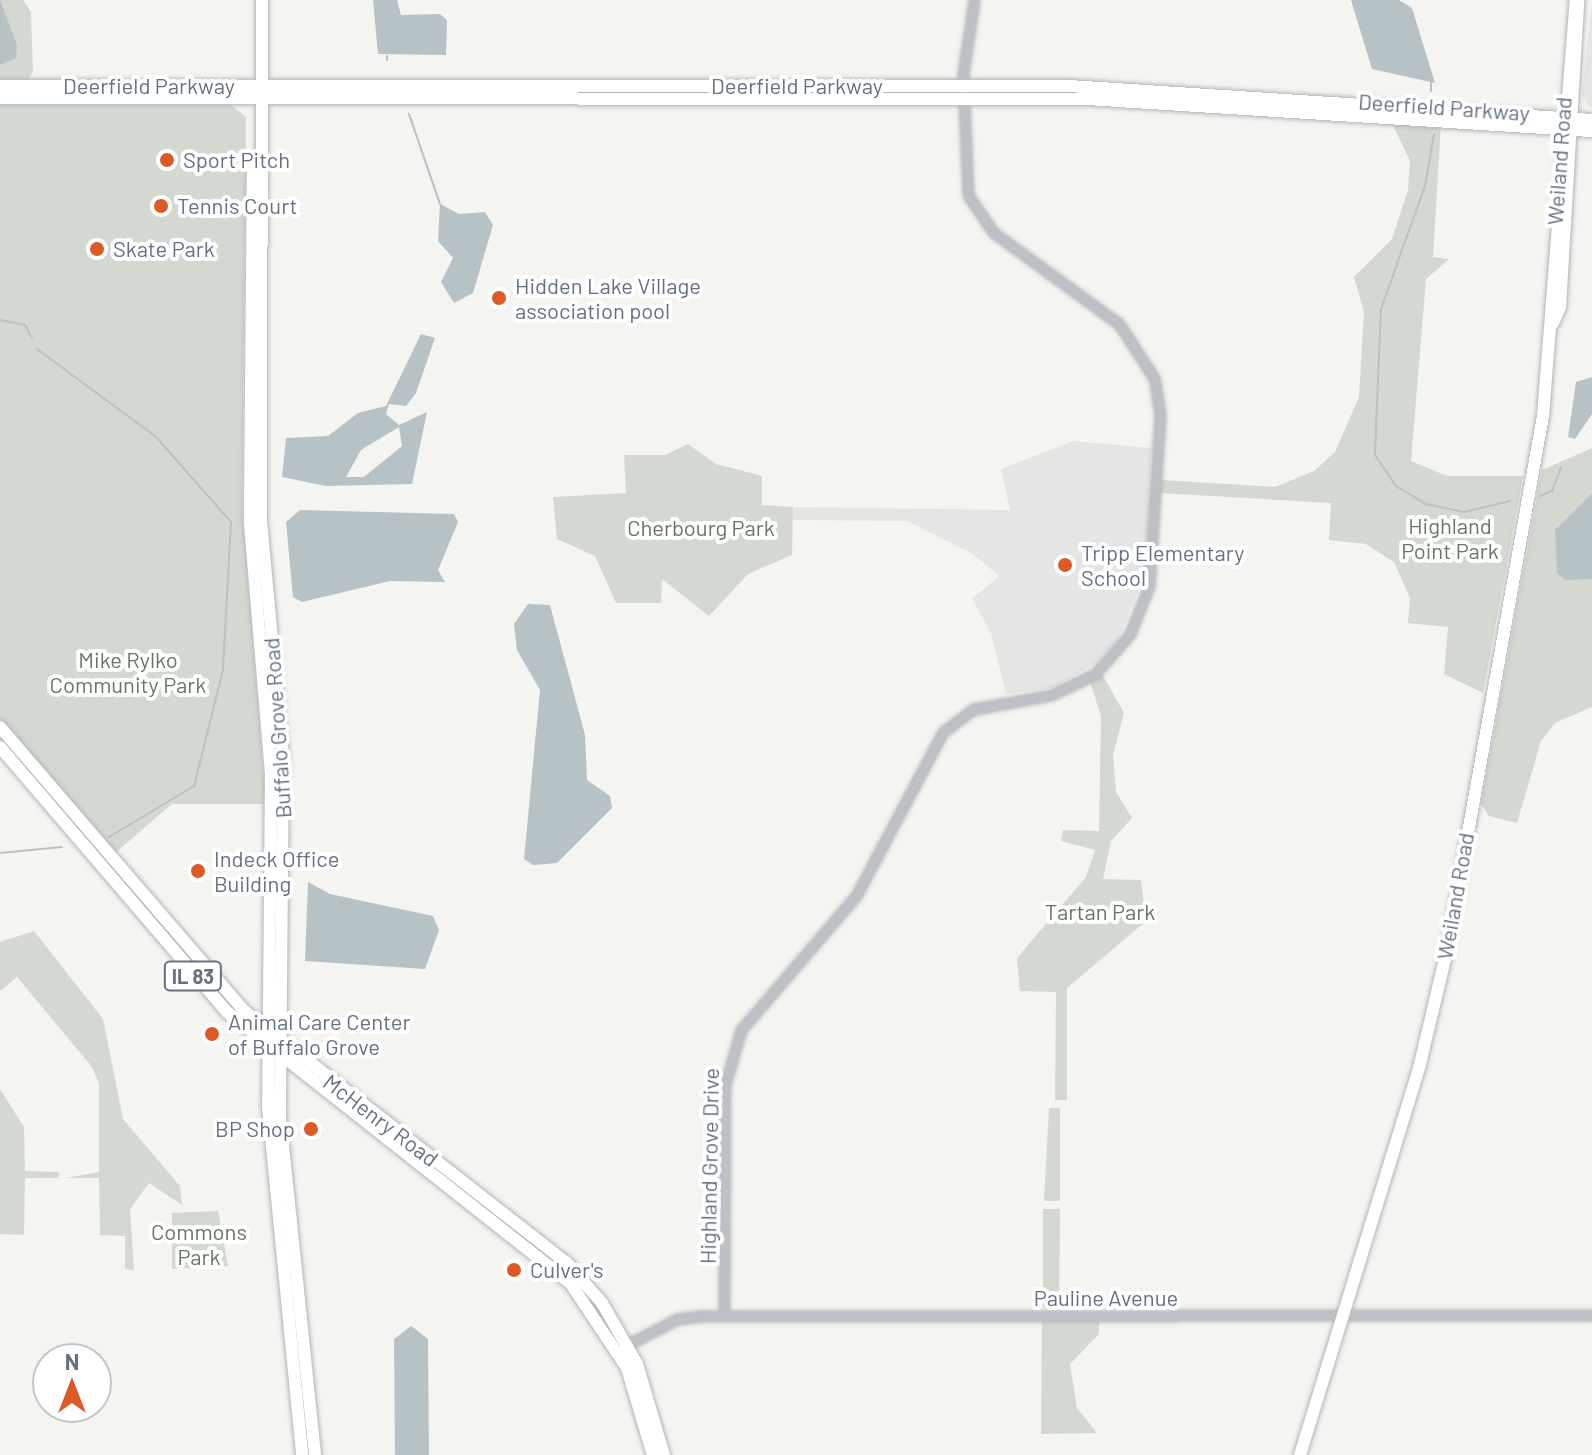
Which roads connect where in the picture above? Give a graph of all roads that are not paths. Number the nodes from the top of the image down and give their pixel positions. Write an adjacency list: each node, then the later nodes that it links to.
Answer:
1 (254, 0): 6 (main road, Buffalo Grove Road)
2 (262, 0): 6 (main road, Buffalo Grove Road)
3 (974, 0): 7 (street, Highland Grove Drive)
4 (1577, 0): 10 (main road, Weiland Road)
5 (0, 86): 6 (main road, Deerfield Parkway)
6 (258, 92): 7 (main road, Deerfield Parkway); 8 (main road, Deerfield Parkway); 16 (main road, Buffalo Grove Road); 19 (main road, Buffalo Grove Road)
7 (963, 92): 10 (main road, Deerfield Parkway); 26 (street, Highland Grove Drive)
8 (0, 98)
9 (1592, 120): 10 (main road, Deerfield Parkway)
10 (1567, 123): 11 (main road, Deerfield Parkway); 12 (main road, Weiland Road); 13 (main road, Weiland Road)
11 (1592, 133): 12 (main road)
12 (1570, 164): 13 (main road, Weiland Road)
13 (1553, 323): 24 (main road, Weiland Road)
14 (0, 727): 17 (main road, McHenry Road / IL 83)
15 (0, 747): 20 (main road, McHenry Road / IL 83)
16 (269, 999): 17 (main road); 18 (main road, Buffalo Grove Road)
17 (245, 1012): 18 (main road, McHenry Road / IL 83)
18 (268, 1033): 19 (main road, McHenry Road / IL 83); 20 (main road, Buffalo Grove Road)
19 (281, 1043): 21 (main road, Buffalo Grove Road); 27 (main road, McHenry Road / IL 83)
20 (268, 1048): 21 (main road, McHenry Road / IL 83); 28 (main road, Buffalo Grove Road)
21 (281, 1058): 22 (main road, McHenry Road / IL 83); 23 (main road, Buffalo Grove Road)
22 (304, 1075): 23 (main road); 30 (main road, McHenry Road / IL 83)
23 (280, 1085): 29 (main road, Buffalo Grove Road)
24 (1342, 1315): 25 (street, Pauline Avenue); 26 (street, Pauline Avenue); 32 (main road, Weiland Road)
25 (1592, 1315)
26 (724, 1316): 27 (street, Pauline Avenue)
27 (627, 1345): 31 (main road, McHenry Road / IL 83)
28 (302, 1455)
29 (315, 1455)
30 (653, 1455)
31 (664, 1455)
32 (1300, 1455)

